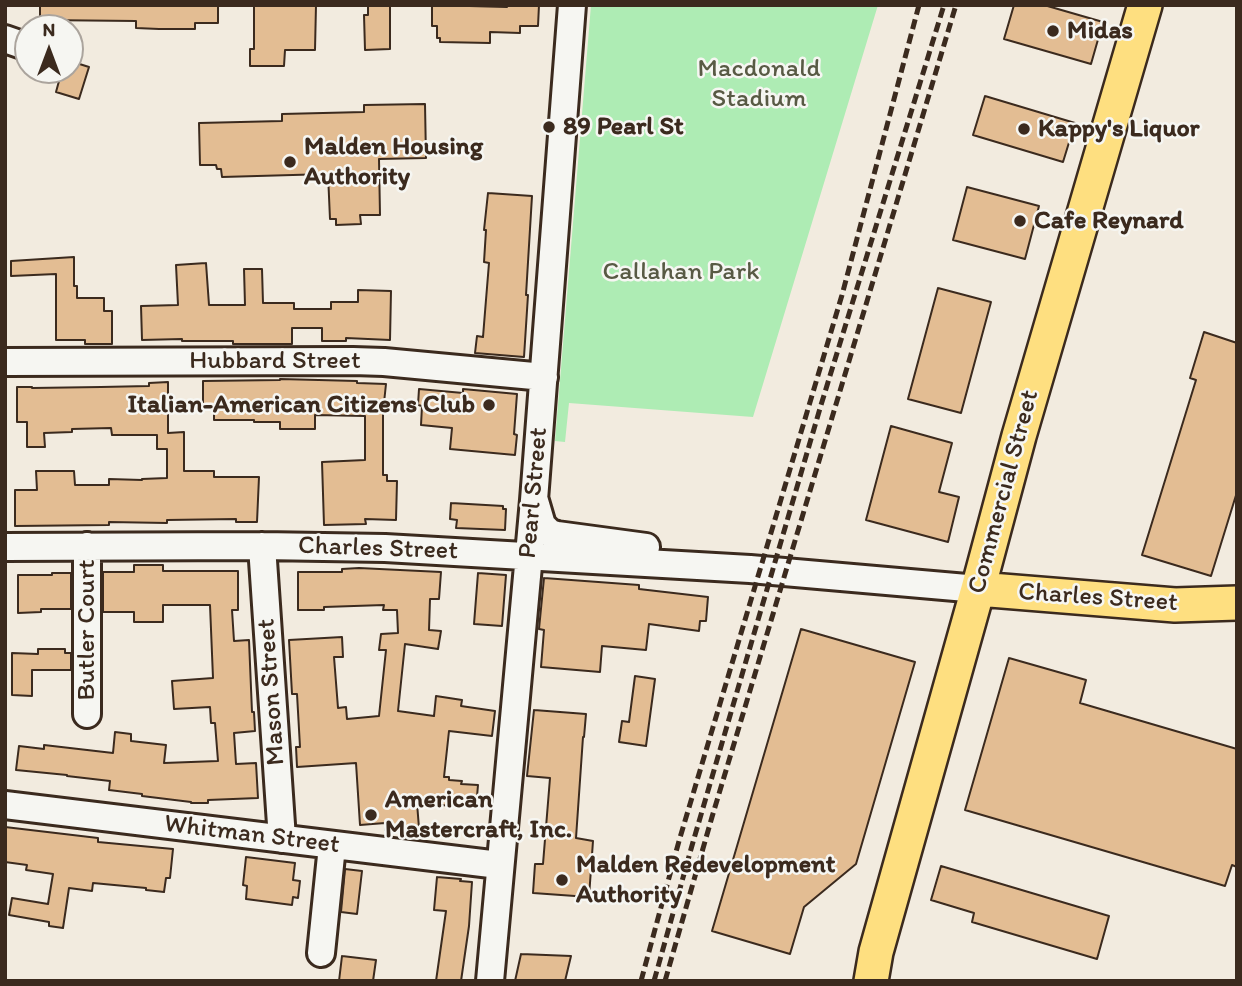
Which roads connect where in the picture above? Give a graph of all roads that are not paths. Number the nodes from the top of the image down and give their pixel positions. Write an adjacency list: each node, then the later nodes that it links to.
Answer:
1 (572, 5): 4 (street, Pearl Street)
2 (1144, 5): 11 (main road, Commercial Street)
3 (5, 362): 4 (street, Hubbard Street)
4 (544, 377): 5 (street, Pearl Street)
5 (534, 491): 9 (street, Pearl Street); 10 (street, Charles Street)
6 (87, 546): 7 (street, Charles Street); 8 (street, Charles Street); 13 (street, Butler Court)
7 (262, 546): 9 (street, Charles Street); 15 (street, Mason Street)
8 (5, 547)
9 (529, 556): 10 (street, Charles Street); 17 (street, Pearl Street)
10 (750, 569): 11 (street, Charles Street)
11 (978, 589): 12 (main road, Charles Street); 20 (main road, Commercial Street)
12 (1237, 603)
13 (87, 713)
14 (5, 805): 15 (street, Whitman Street)
15 (282, 839): 16 (street, Whitman Street)
16 (332, 845): 17 (street, Whitman Street); 18 (street)
17 (499, 865): 19 (street, Pearl Street)
18 (321, 953)
19 (490, 981)
20 (871, 981)

